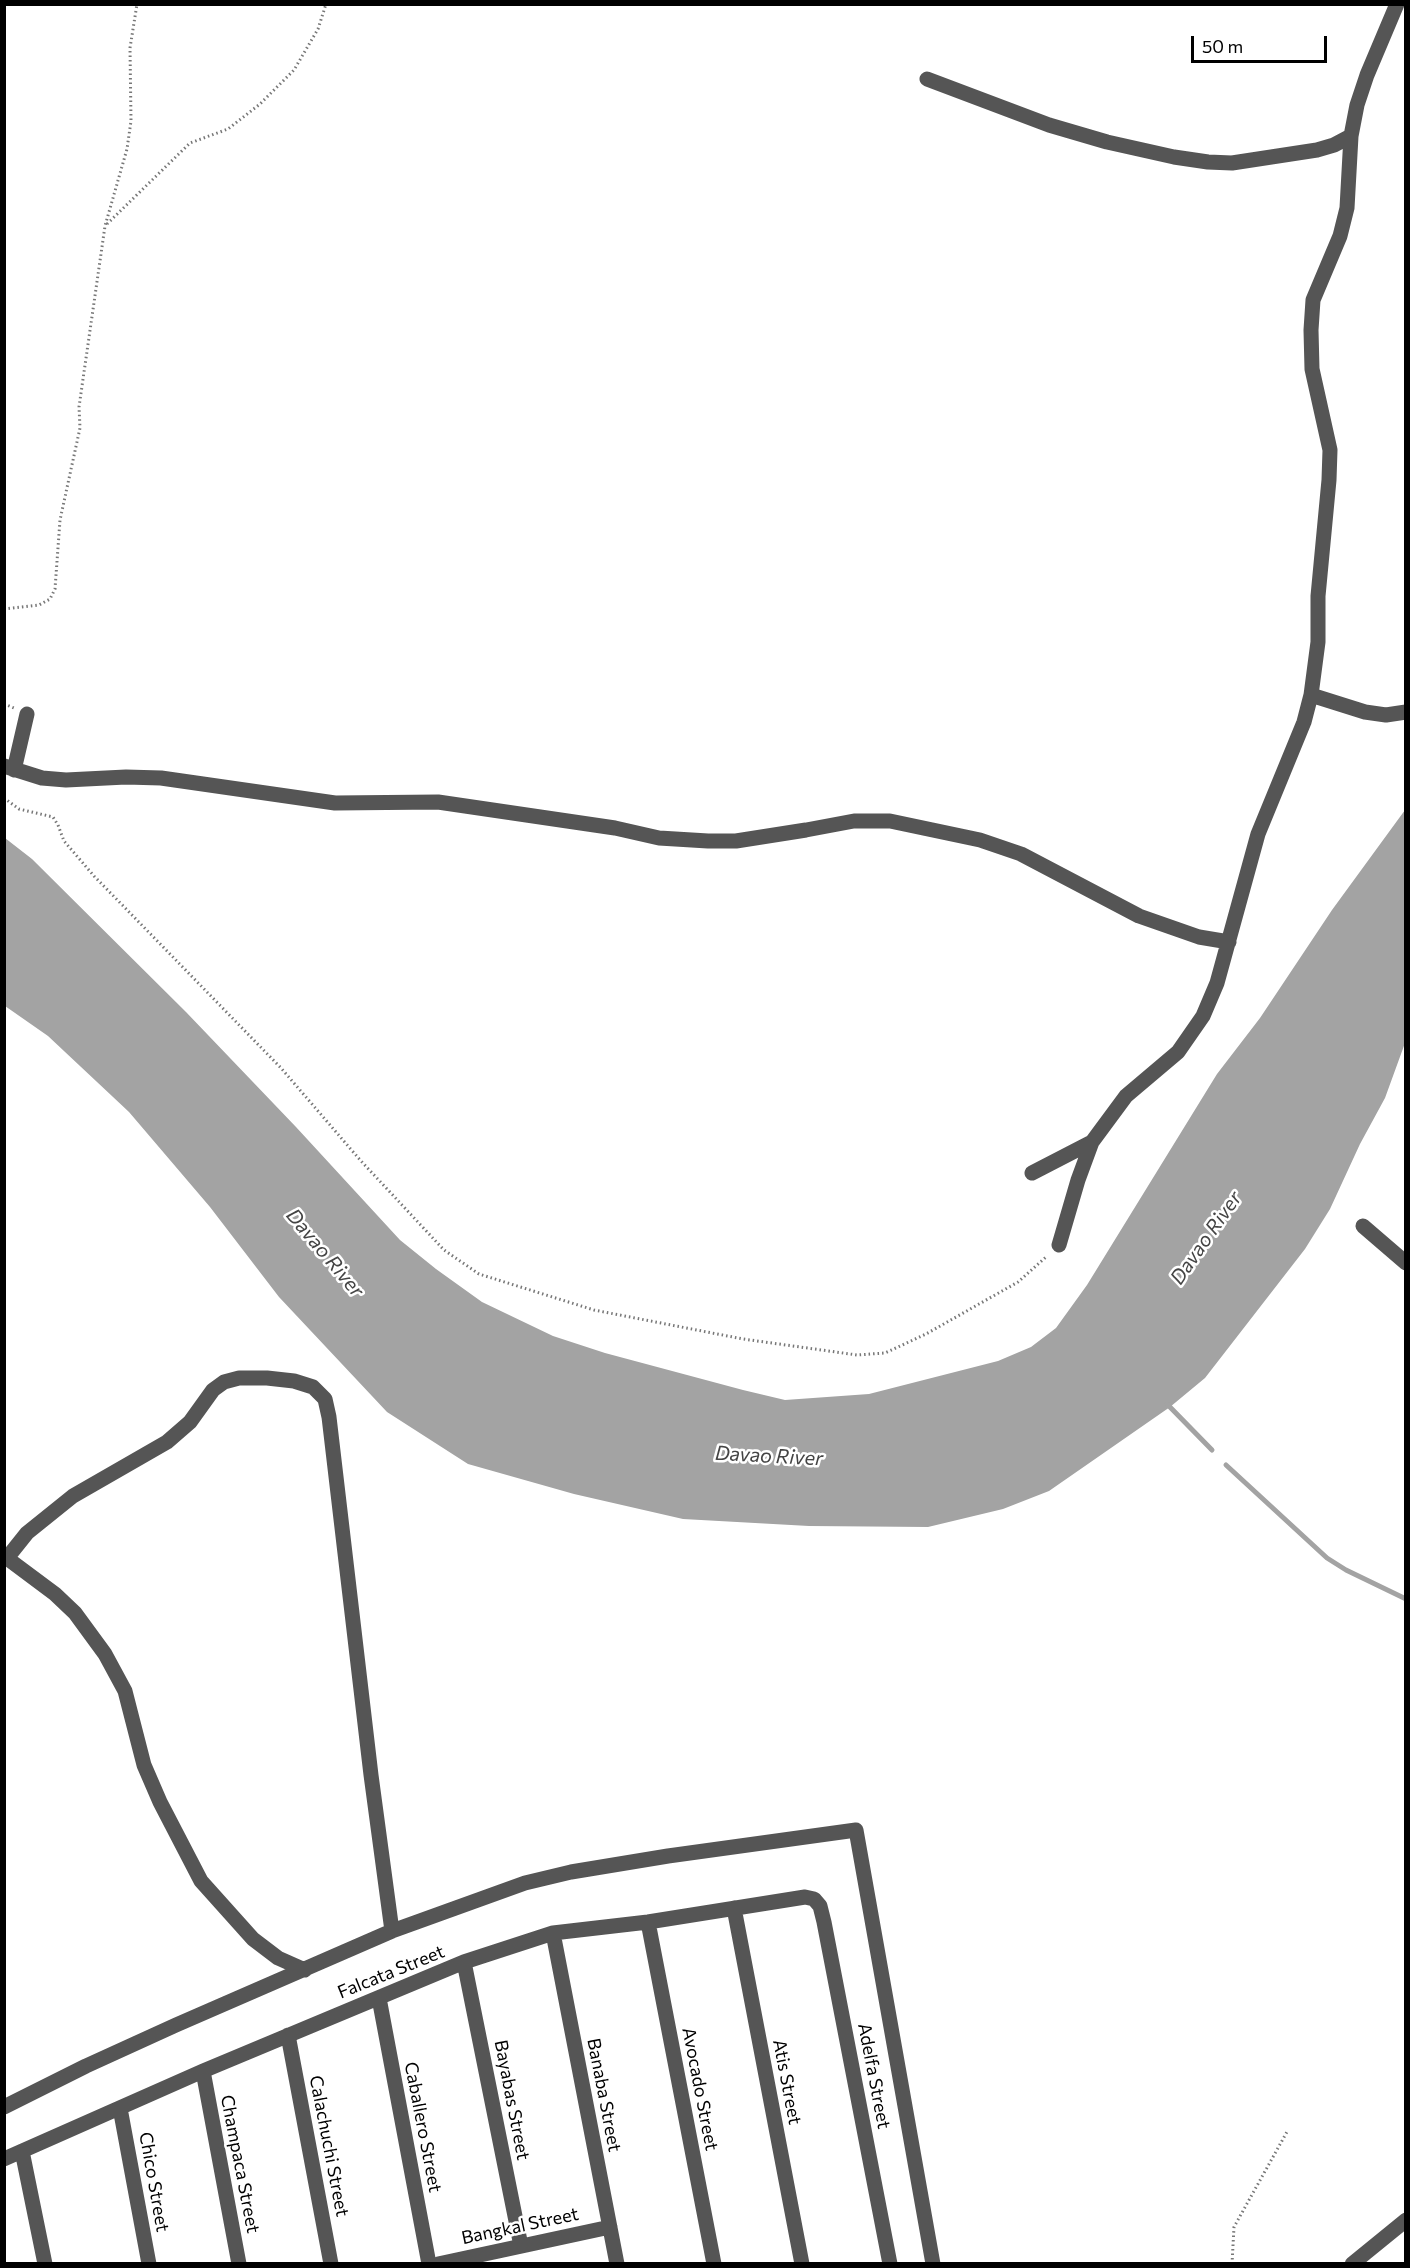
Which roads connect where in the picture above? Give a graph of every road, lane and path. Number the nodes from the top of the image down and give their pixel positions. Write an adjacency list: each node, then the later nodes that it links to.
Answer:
1 (137, 4): 6 (path)
2 (326, 4): 6 (path)
3 (1397, 4): 5 (street)
4 (927, 79): 5 (street)
5 (1351, 136): 8 (street)
6 (105, 226): 7 (path)
7 (4, 609)
8 (1311, 695): 9 (street); 13 (street)
9 (1406, 712)
10 (27, 714): 11 (street)
11 (9, 768): 13 (street)
12 (4, 798): 17 (path)
13 (1229, 942): 14 (street)
14 (1092, 1142): 15 (street); 17 (street)
15 (1032, 1173)
16 (1363, 1226): 18 (street)
17 (1059, 1245)
18 (1406, 1263)
19 (5, 1554): 23 (street); 26 (street)
20 (814, 1899): 21 (street, Falcata Street); 47 (street, Adelfa Street)
21 (734, 1908): 22 (street, Falcata Street); 46 (street, Atis Street)
22 (648, 1922): 24 (street, Falcata Street); 45 (street, Avocado Street)
23 (392, 1931): 26 (street); 48 (street)
24 (553, 1933): 25 (street, Falcata Street); 36 (street, Banaba Street)
25 (464, 1962): 27 (street, Falcata Street); 37 (street, Bayabas Street)
26 (305, 1970): 30 (street)
27 (379, 1998): 28 (street, Falcata Street); 42 (street, Caballero Street)
28 (288, 2035): 29 (street, Falcata Street); 41 (street, Calachuchi Street)
29 (203, 2071): 31 (street, Falcata Street); 40 (street, Champaca Street)
30 (4, 2107)
31 (120, 2108): 33 (street, Falcata Street); 39 (street, Chico Street)
32 (1288, 2130): 49 (path)
33 (22, 2151): 34 (street, Falcata Street); 38 (street)
34 (4, 2158)
35 (1406, 2220): 50 (street)
36 (610, 2227): 37 (street, Bangkal Street); 44 (street, Banaba Street)
37 (521, 2246): 43 (street, Bangkal Street)
38 (45, 2264)
39 (149, 2264)
40 (239, 2264)
41 (331, 2264)
42 (429, 2264)
43 (438, 2264)
44 (617, 2264)
45 (714, 2264)
46 (802, 2264)
47 (890, 2264)
48 (933, 2264)
49 (1232, 2264)
50 (1352, 2264)

